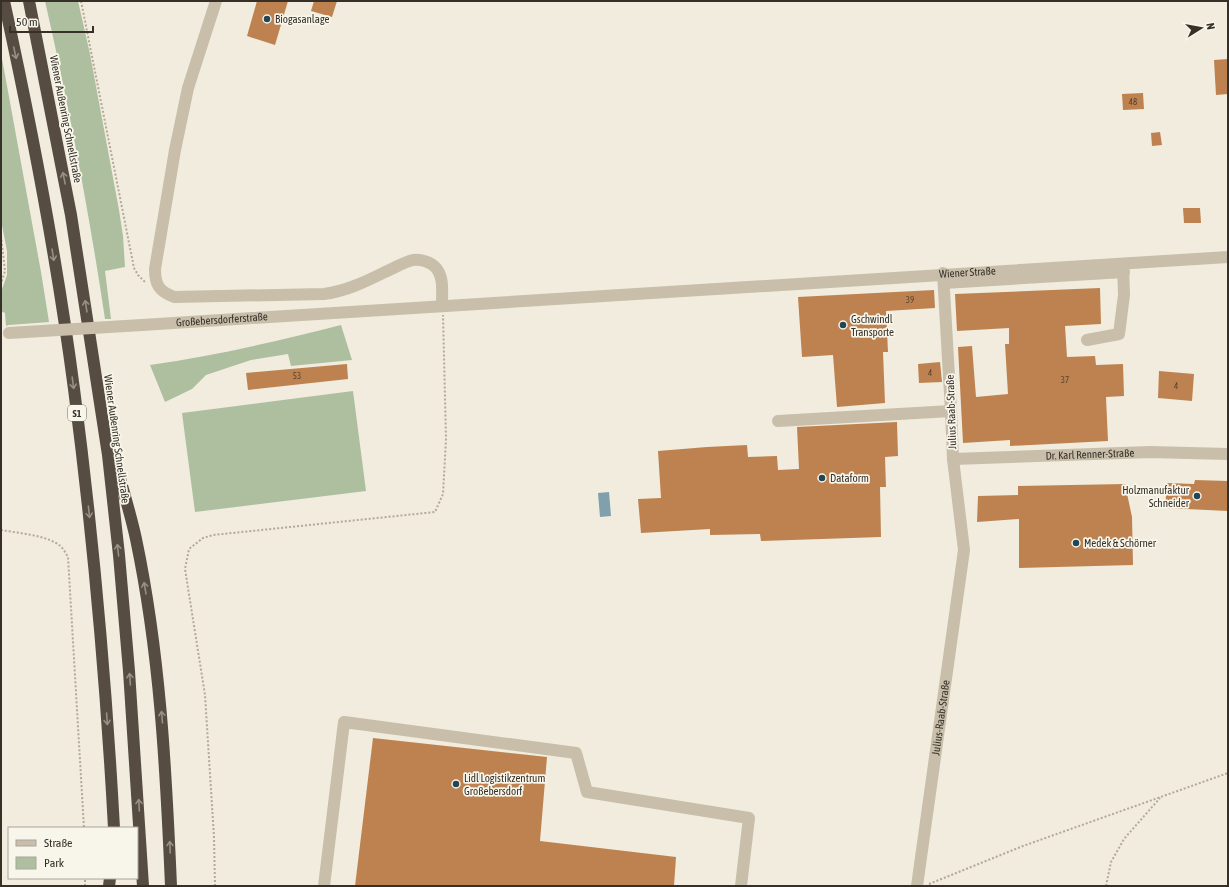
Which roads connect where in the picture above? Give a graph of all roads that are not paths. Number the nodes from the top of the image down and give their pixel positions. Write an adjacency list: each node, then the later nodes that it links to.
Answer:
1 (4, 1): 16 (highway, S1, one-way to 16)
2 (29, 1): 11 (highway, Wiener Außenring Schnellstraße / S1, one-way to 2)
3 (216, 1): 7 (street)
4 (1228, 257): 5 (street, Wiener Straße)
5 (1124, 268): 6 (street, Wiener Straße); 9 (street)
6 (944, 278): 7 (street, Wiener Straße); 10 (street, Julius Raab-Straße)
7 (442, 304): 8 (street, Großebersdorferstraße, bridge)
8 (5, 333)
9 (1087, 340)
10 (951, 411): 12 (street); 14 (street, Julius Raab-Straße)
11 (101, 414): 17 (highway, Wiener Außenring Schnellstraße / S1, one-way to 11); 18 (highway, one-way to 11)
12 (778, 421)
13 (1228, 454): 14 (street, Dr. Karl Renner-Straße)
14 (953, 459): 15 (street, Julius Raab-Straße)
15 (964, 550): 21 (street, Julius-Raab-Straße)
16 (114, 827)
17 (143, 886)
18 (171, 886)
19 (324, 886): 20 (street)
20 (741, 886)
21 (917, 886)

